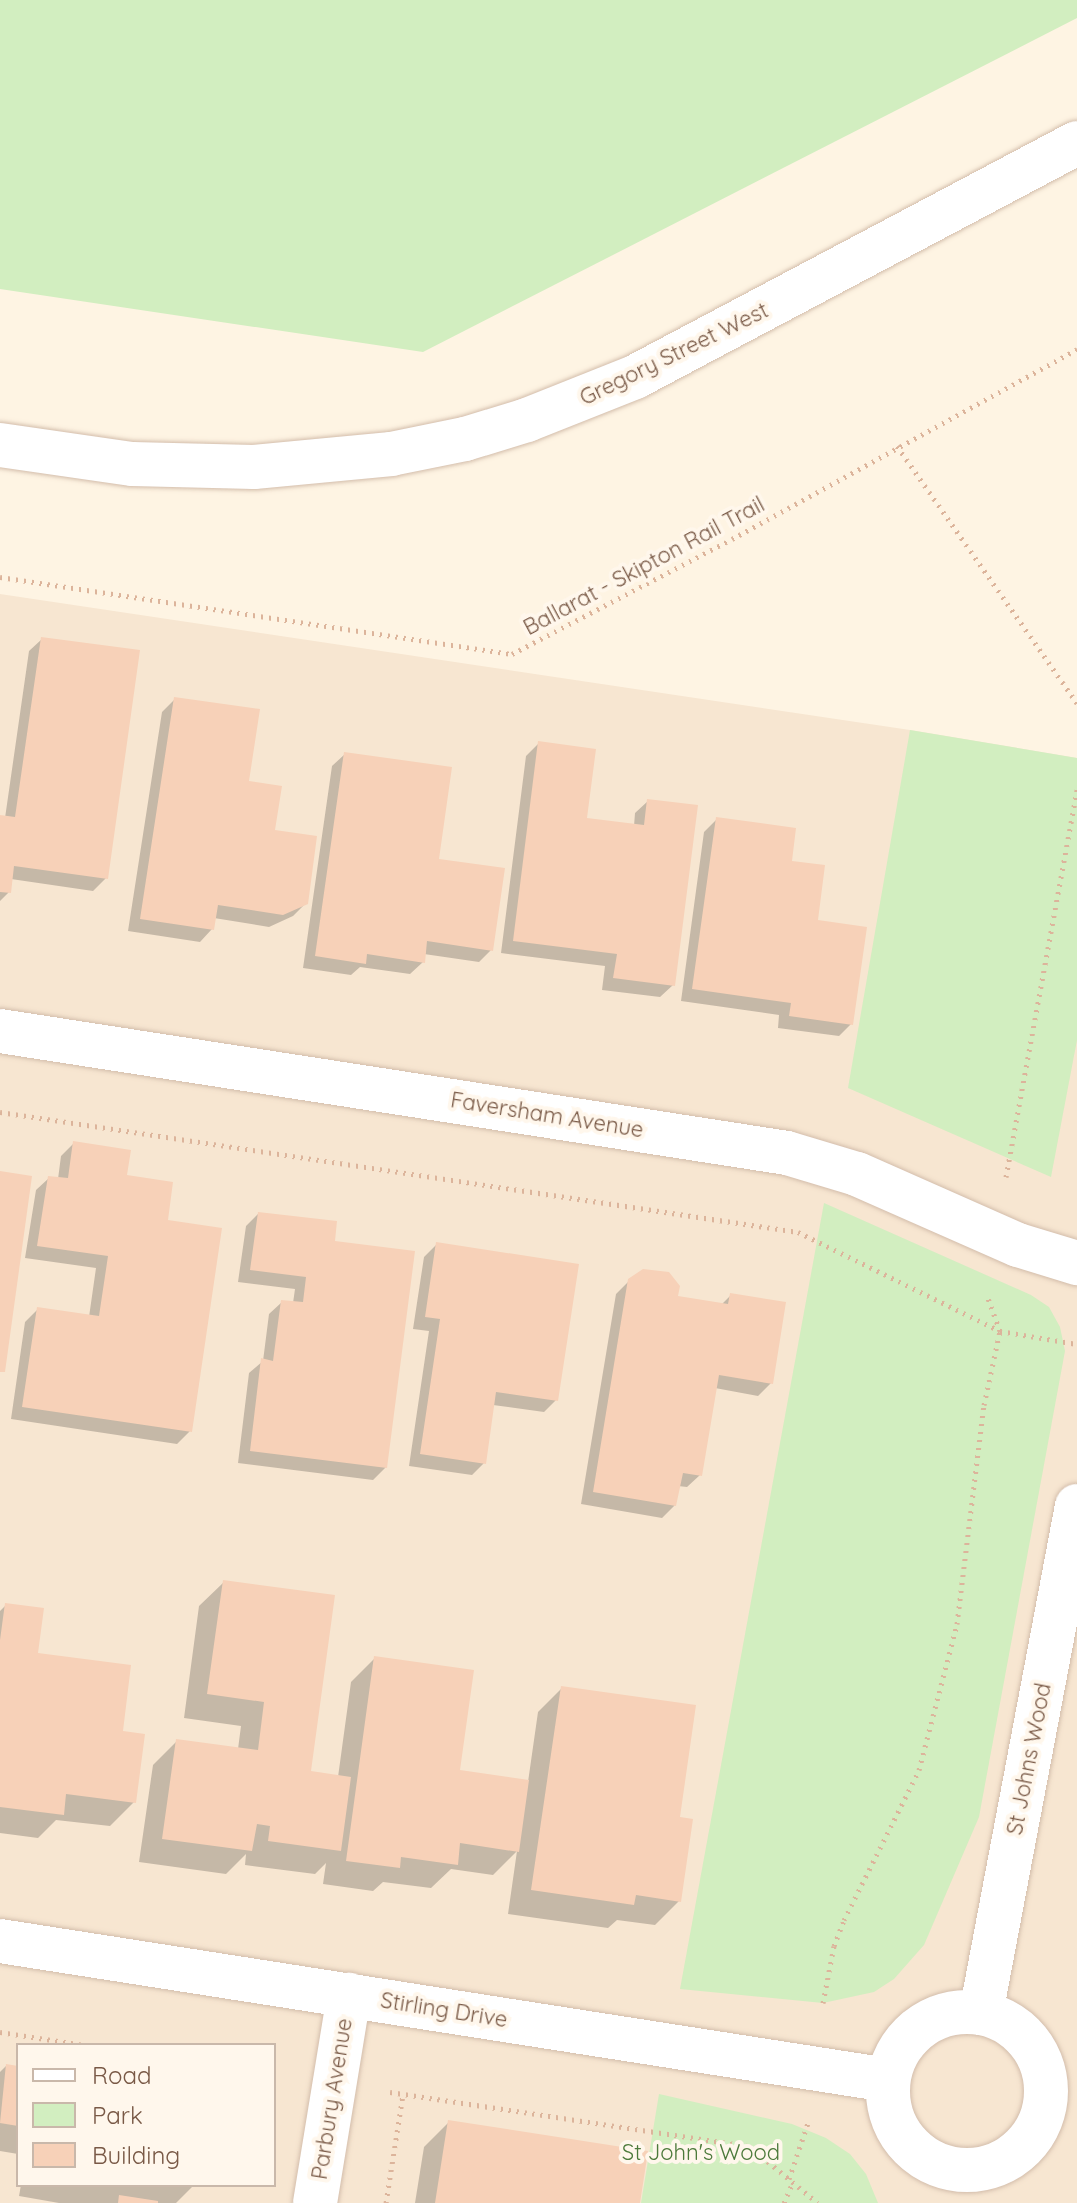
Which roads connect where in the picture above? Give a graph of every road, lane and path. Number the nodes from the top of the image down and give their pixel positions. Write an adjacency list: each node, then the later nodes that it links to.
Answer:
1 (1077, 143): 3 (street, Gregory Street West)
2 (1077, 349): 4 (path, Ballarat - Skipton Rail Trail)
3 (0, 445)
4 (897, 446): 5 (path, Ballarat - Skipton Rail Trail); 6 (path)
5 (0, 577)
6 (1077, 703)
7 (1077, 789): 10 (path)
8 (0, 1031): 10 (street, Faversham Avenue)
9 (0, 1112): 12 (path)
10 (995, 1236): 11 (street, Faversham Avenue); 12 (path)
11 (1077, 1263)
12 (1000, 1331): 13 (path); 17 (path)
13 (1077, 1344)
14 (1077, 1506): 18 (street, St Johns Wood)
15 (0, 1941): 16 (street, Stirling Drive)
16 (349, 1995): 21 (street, Stirling Drive); 26 (street, Parbury Avenue)
17 (823, 2003)
18 (981, 2013): 21 (street); 22 (street)
19 (0, 2032): 20 (path)
20 (71, 2043)
21 (888, 2080): 25 (street)
22 (1062, 2100): 25 (street)
23 (812, 2109): 24 (path)
24 (791, 2181): 27 (path); 28 (path); 29 (path)
25 (954, 2187)
26 (315, 2203)
27 (386, 2203)
28 (784, 2203)
29 (818, 2203)

